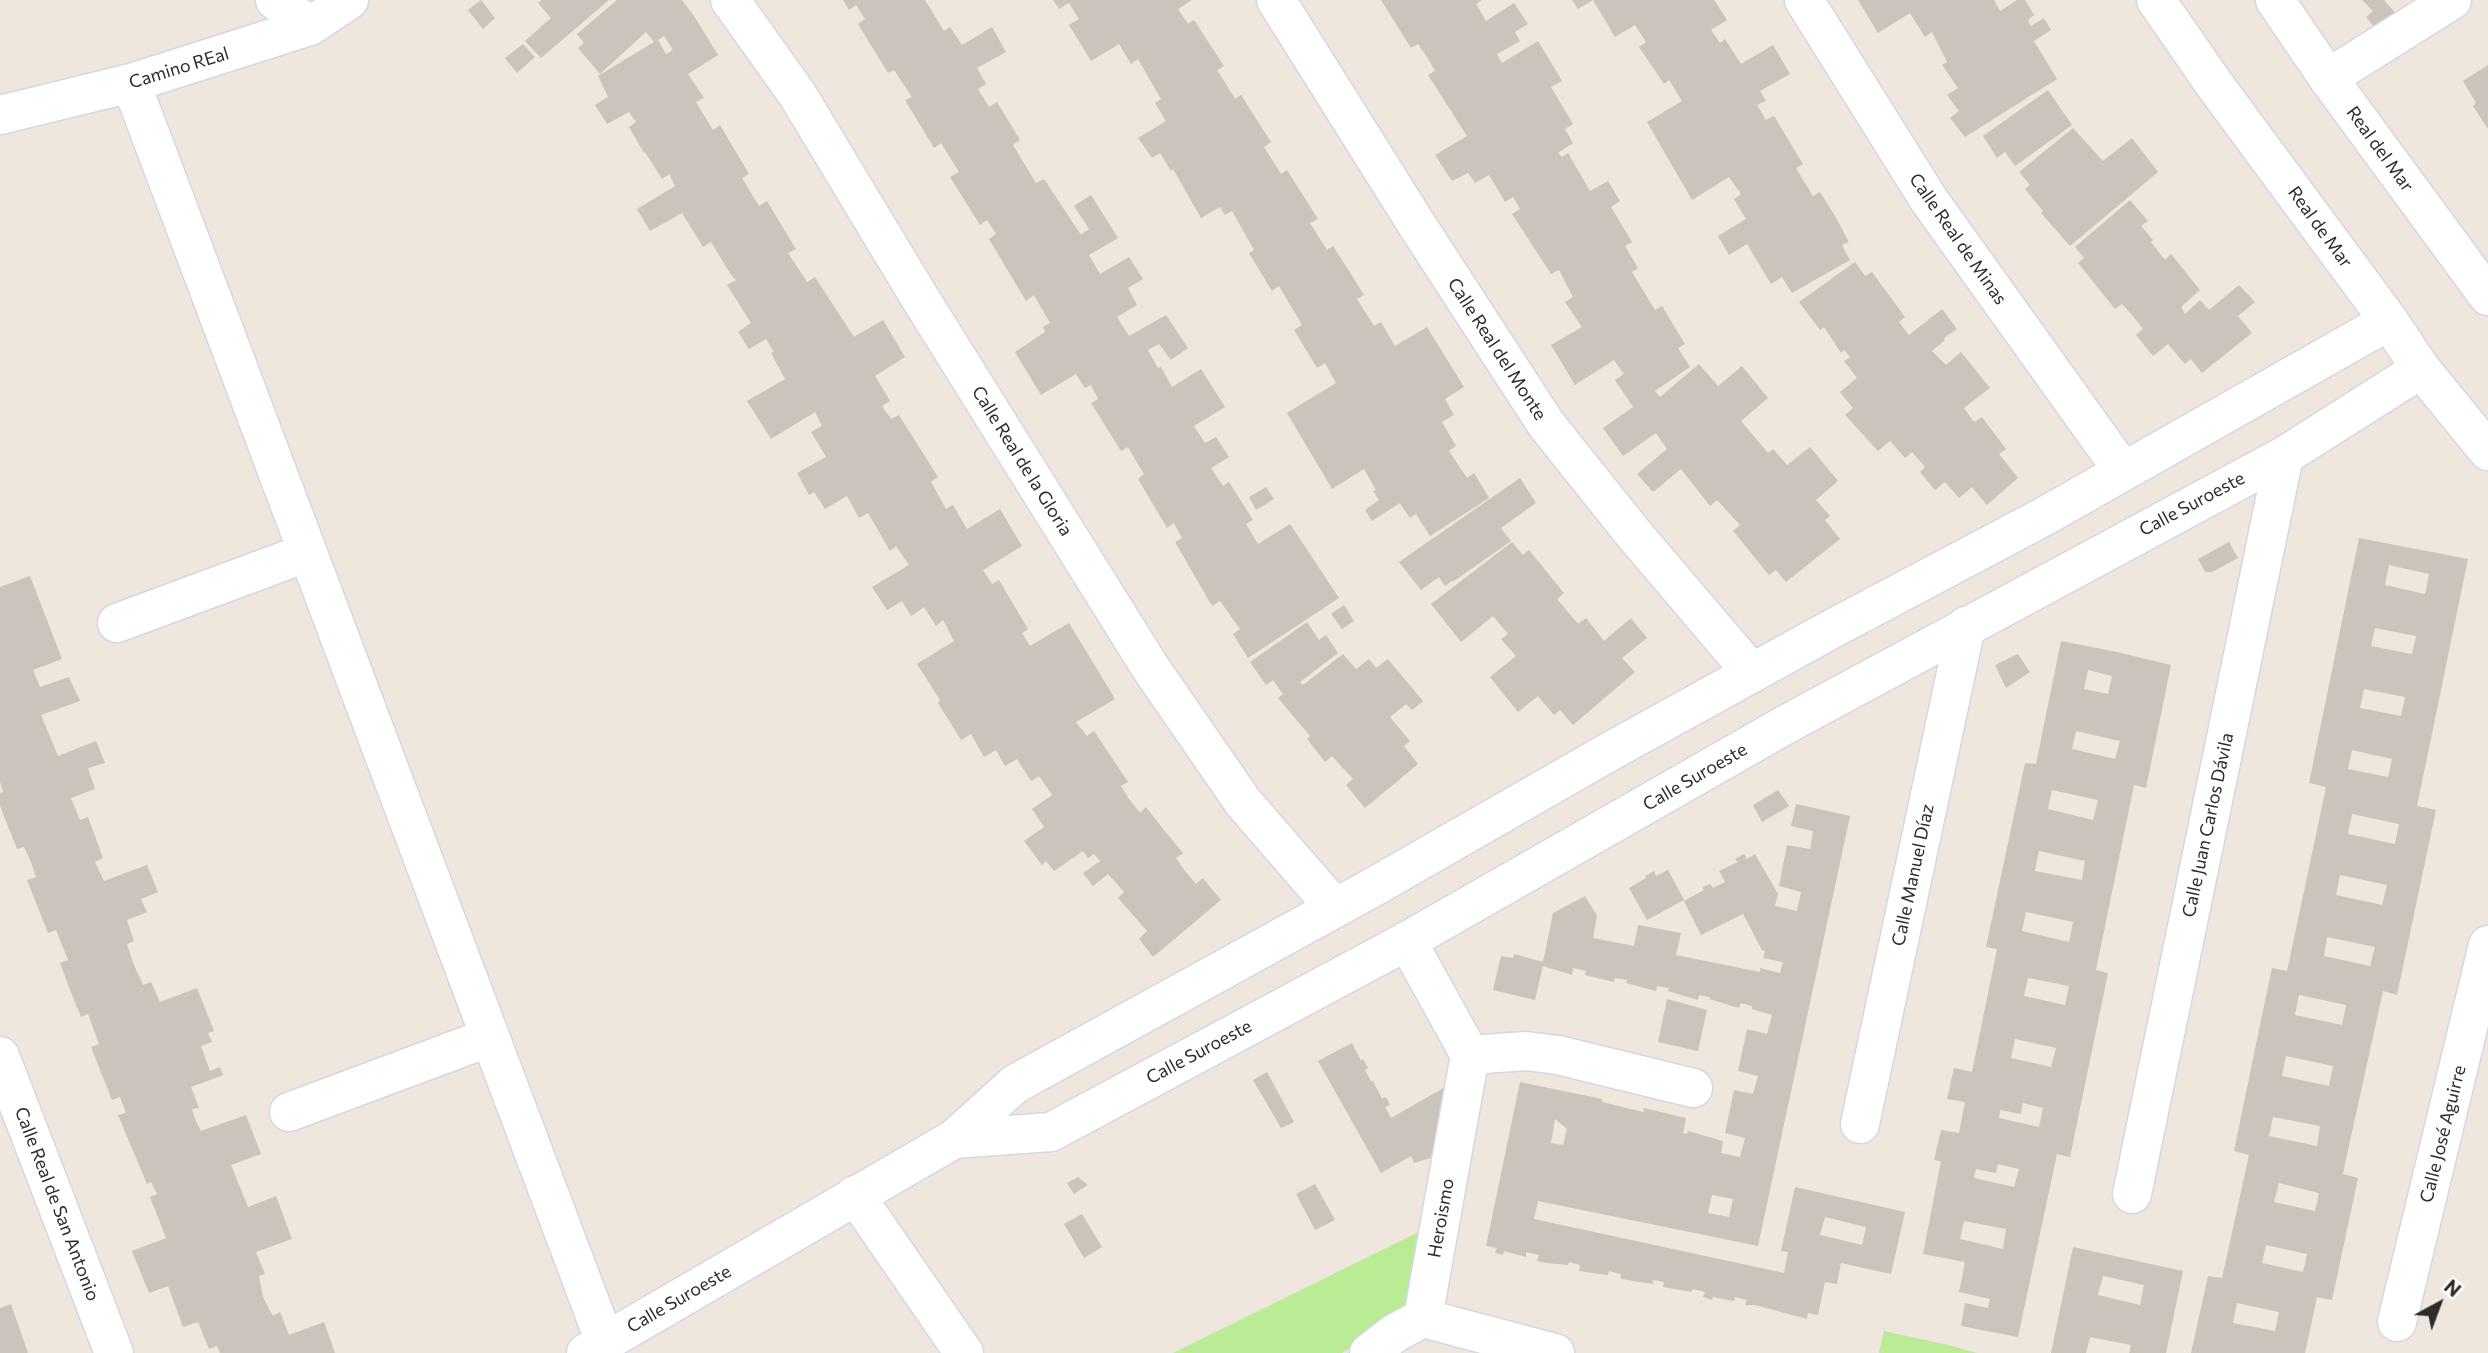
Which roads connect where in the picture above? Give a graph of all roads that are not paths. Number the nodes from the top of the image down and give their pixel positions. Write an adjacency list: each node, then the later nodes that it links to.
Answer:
1 (275, 0): 9 (street)
2 (349, 0): 9 (street, Camino REal)
3 (730, 0): 23 (street, Calle Real de la Gloria)
4 (1276, 0): 22 (street, Calle Real del Monte)
5 (1804, 0): 18 (street, Calle Real de Minas)
6 (2156, 0): 14 (street, Real de Mar)
7 (2275, 0): 10 (street, Real del Mar)
8 (2452, 0): 10 (street)
9 (310, 26): 11 (street, Camino REal)
10 (2328, 78): 13 (street, Real del Mar)
11 (131, 83): 12 (street, Camino REal); 19 (street)
12 (0, 115)
13 (2488, 296)
14 (2389, 321): 15 (street, Real de Mar); 18 (street, Calle Suroeste)
15 (2421, 369): 16 (street, Real de Mar); 17 (street, Calle Suroeste)
16 (2488, 450)
17 (2284, 456): 21 (street, Calle Suroeste); 33 (street, Calle Juan Carlos Dávila)
18 (2123, 471): 22 (street, Calle Suroeste)
19 (306, 553): 20 (street); 26 (street)
20 (117, 623)
21 (1966, 626): 24 (street, Calle Suroeste); 31 (street, Calle Manuel Díaz)
22 (1752, 673): 23 (street, Calle Suroeste)
23 (1334, 907): 32 (street, Calle Suroeste)
24 (1407, 941): 27 (street); 32 (street, Calle Suroeste)
25 (2488, 945): 36 (street, Calle José Aguirre)
26 (490, 1037): 30 (street); 37 (street)
27 (1470, 1055): 29 (street); 35 (street, Heroismo)
28 (0, 1056): 38 (street, Calle Real de San Antonio)
29 (1693, 1088)
30 (289, 1112)
31 (1860, 1124)
32 (954, 1139): 34 (street, Calle Suroeste)
33 (2133, 1194)
34 (855, 1195): 37 (street, Calle Suroeste); 39 (street)
35 (1423, 1318): 40 (street); 41 (street)
36 (2398, 1322)
37 (596, 1348)
38 (114, 1353)
39 (964, 1353)
40 (1370, 1353)
41 (1555, 1353)

